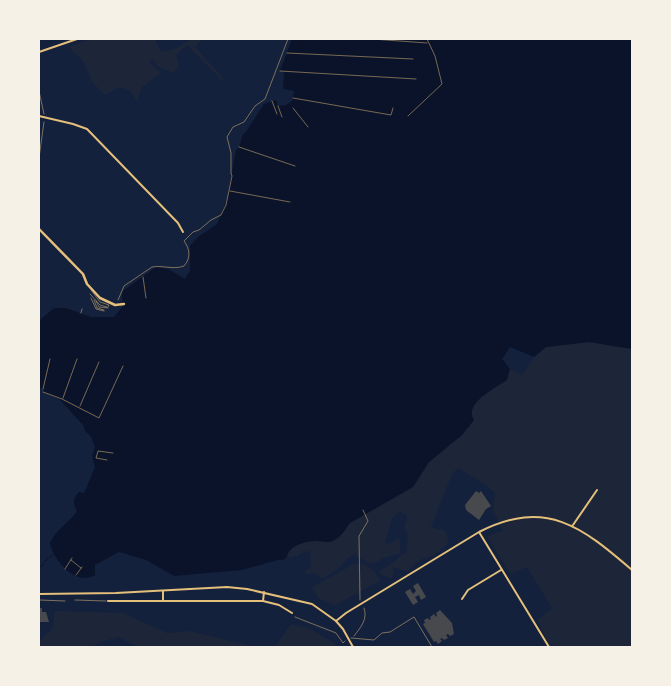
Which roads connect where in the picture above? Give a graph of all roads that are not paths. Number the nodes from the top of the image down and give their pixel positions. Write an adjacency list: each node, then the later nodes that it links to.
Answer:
1 (77, 39): 2 (street)
2 (39, 52)
3 (39, 116): 5 (street)
4 (39, 229): 6 (main road)
5 (183, 232)
6 (87, 284): 9 (lane); 10 (main road)
7 (90, 294): 9 (lane)
8 (91, 298): 9 (lane)
9 (94, 300)
10 (124, 304)
11 (597, 490): 12 (street)
12 (573, 525): 13 (street); 15 (street)
13 (480, 532): 14 (street); 27 (street)
14 (502, 570): 19 (street); 29 (street)
15 (632, 570)
16 (163, 591): 17 (street); 18 (street); 24 (street)
17 (264, 592): 25 (street); 27 (street)
18 (39, 594)
19 (462, 599)
20 (39, 600): 22 (lane)
21 (75, 600): 23 (lane)
22 (65, 601)
23 (108, 601): 24 (street)
24 (163, 601): 25 (street)
25 (263, 601): 26 (street)
26 (292, 613)
27 (336, 621): 28 (street)
28 (353, 647)
29 (549, 647)

